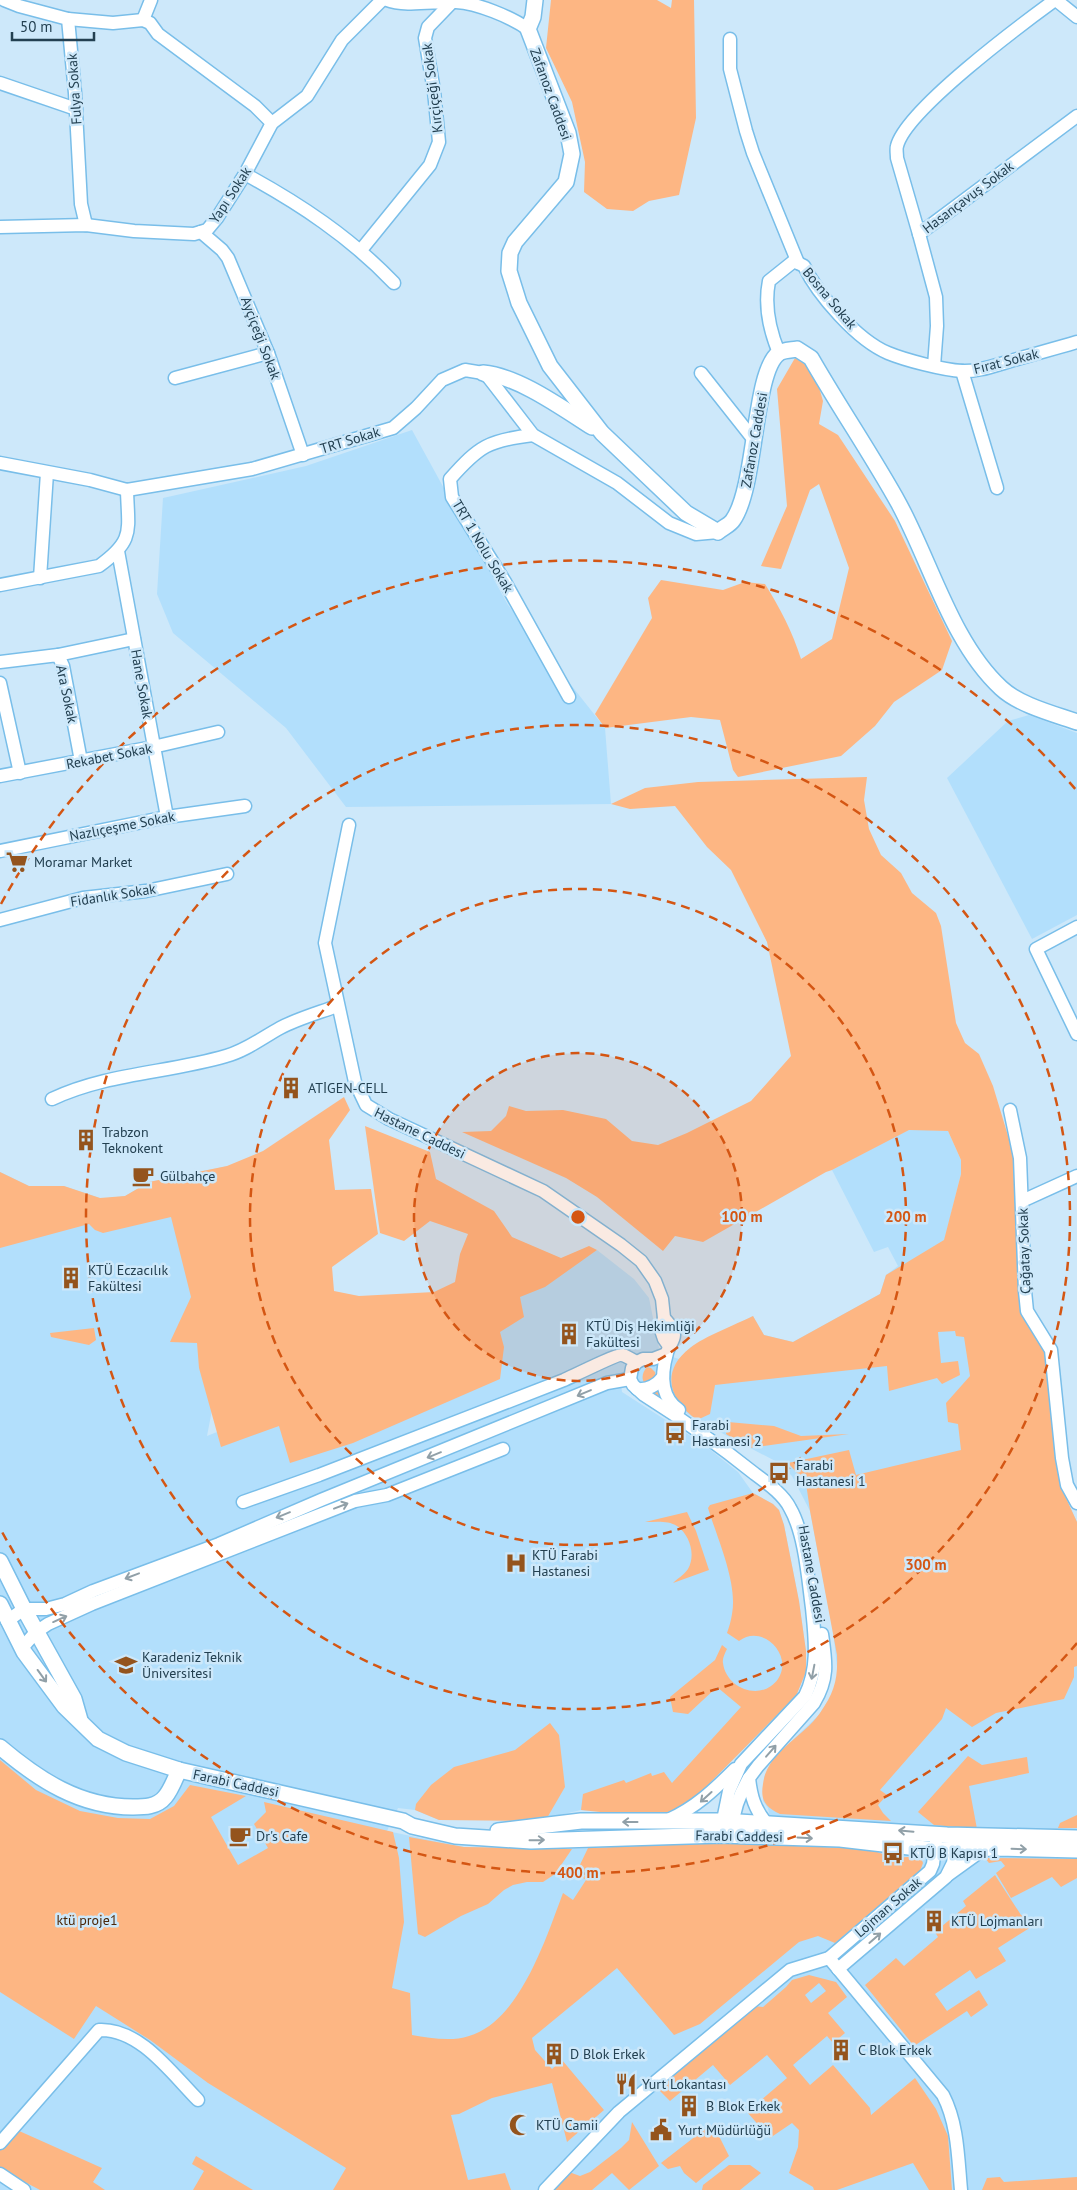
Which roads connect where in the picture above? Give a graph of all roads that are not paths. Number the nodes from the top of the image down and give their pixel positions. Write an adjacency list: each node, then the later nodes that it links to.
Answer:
1 (4, 0): 9 (street)
2 (152, 0): 10 (street)
3 (382, 0): 16 (street, Yapı Sokak)
4 (387, 0): 7 (street)
5 (535, 0): 11 (street, Zafanoz Caddesi)
6 (1055, 0): 8 (street); 21 (street)
7 (454, 1): 11 (street); 22 (street, Kırçiçeği Sokak)
8 (1077, 17)
9 (68, 18): 10 (street); 14 (street, Fulya Sokak)
10 (143, 20): 16 (street)
11 (528, 29): 33 (street, Zafanoz Caddesi)
12 (730, 38): 23 (street)
13 (0, 83): 14 (street)
14 (76, 109): 18 (street, Fulya Sokak)
15 (1077, 116): 21 (street, Hasançavuş Sokak)
16 (272, 123): 17 (street, Yapı Sokak)
17 (245, 174): 20 (street, Yapı Sokak); 22 (street)
18 (86, 225): 19 (street, Yapı Sokak); 20 (street, Yapı Sokak)
19 (0, 227)
20 (201, 232): 26 (street, Ayçiçeği Sokak)
21 (919, 234): 28 (street, Hasançavuş Sokak)
22 (361, 250): 24 (street)
23 (798, 263): 27 (street, Bosna Sokak); 28 (street, Bosna Sokak)
24 (394, 283)
25 (1077, 342): 29 (street, Fırat Sokak)
26 (268, 353): 32 (street); 36 (street, Ayçiçeği Sokak)
27 (779, 353): 35 (street, Zafanoz Caddesi); 50 (street)
28 (934, 366): 29 (street, Fırat Sokak)
29 (962, 371): 39 (street)
30 (483, 373): 33 (street); 34 (street); 36 (street, TRT Sokak)
31 (701, 373): 35 (street)
32 (175, 378)
33 (602, 434): 41 (street, Zafanoz Caddesi)
34 (533, 435): 41 (street); 49 (street, TRT 1 Nolu Sokak)
35 (754, 440): 41 (street, Zafanoz Caddesi)
36 (302, 455): 40 (street, TRT Sokak)
37 (0, 464): 38 (street, TRT Sokak)
38 (47, 473): 40 (street, TRT Sokak); 43 (street)
39 (997, 488)
40 (127, 490): 42 (street)
41 (718, 532)
42 (118, 551): 43 (street); 45 (street, Hane Sokak)
43 (40, 578): 44 (street)
44 (0, 585)
45 (134, 639): 46 (street); 52 (street, Hane Sokak)
46 (58, 655): 47 (street, Ara Sokak); 53 (street, Ara Sokak)
47 (0, 662)
48 (0, 683): 54 (street)
49 (569, 697)
50 (1077, 722)
51 (218, 732): 52 (street, Rekabet Sokak)
52 (154, 747): 53 (street, Rekabet Sokak); 57 (street, Hane Sokak)
53 (81, 761): 54 (street, Rekabet Sokak)
54 (20, 773): 55 (street, Rekabet Sokak)
55 (0, 776)
56 (245, 806): 57 (street, Nazlıçeşme Sokak)
57 (167, 817): 59 (street, Nazlıçeşme Sokak)
58 (348, 825): 63 (street, Hastane Caddesi)
59 (0, 851)
60 (227, 874): 61 (street, Fidanlık Sokak)
61 (0, 920)
62 (1077, 927): 64 (street)
63 (337, 1006): 65 (street); 69 (street, Hastane Caddesi)
64 (1077, 1034)
65 (52, 1099)
66 (1010, 1110): 68 (street, Çağatay Sokak)
67 (1077, 1176): 68 (street)
68 (1022, 1201): 76 (street, Çağatay Sokak)
69 (668, 1350): 70 (street); 72 (street, Hastane Caddesi)
70 (653, 1359): 71 (street); 72 (street)
71 (637, 1362): 73 (street); 75 (street)
72 (663, 1373): 73 (street); 87 (street, Hastane Caddesi, one-way to 72)
73 (634, 1384): 79 (street, one-way to 79); 85 (street, Hastane Caddesi, one-way to 85)
74 (503, 1449): 81 (street, one-way to 74)
75 (243, 1502)
76 (1077, 1503)
77 (0, 1561): 79 (street, Farabi Caddesi)
78 (0, 1604): 80 (street, Farabi Caddesi)
79 (24, 1610): 80 (street); 81 (street, Farabi Caddesi)
80 (7, 1621): 82 (street, Farabi Caddesi)
81 (36, 1632): 82 (street); 83 (street, Farabi Caddesi)
82 (22, 1648): 83 (street, Farabi Caddesi, one-way to 83)
83 (80, 1720): 86 (street, Farabi Caddesi)
84 (0, 1748): 86 (street)
85 (741, 1764): 90 (street, Hastane Caddesi, one-way to 90); 93 (street, Hastane Caddesi)
86 (179, 1770): 88 (street, Farabi Caddesi)
87 (749, 1778): 92 (street); 93 (street, Hastane Caddesi)
88 (403, 1821): 91 (street, Farabi Caddesi); 98 (street, Farabi Caddesi, one-way to 98)
89 (581, 1822): 90 (street, Farabi Caddesi, one-way to 89); 91 (street, Farabi Caddesi); 96 (street)
90 (665, 1822): 93 (street, Farabi Caddesi)
91 (560, 1823): 98 (street)
92 (766, 1823): 93 (street, Farabi Caddesi); 94 (street, Farabi Caddesi, one-way to 92)
93 (727, 1828): 96 (street, Farabi Caddesi); 100 (street, Farabi Caddesi, one-way to 100)
94 (937, 1834): 95 (street, Farabi Caddesi); 100 (street, Lojman Sokak)
95 (956, 1835): 97 (street, Farabi Caddesi); 102 (street, Lojman Sokak)
96 (582, 1838): 98 (street, Farabi Caddesi)
97 (1077, 1838)
98 (559, 1840)
99 (984, 1848): 101 (street, Farabi Caddesi, one-way to 101); 102 (street, Farabi Caddesi); 103 (street, Lojman Sokak)
100 (934, 1850): 102 (street, Farabi Caddesi); 104 (street, Lojman Sokak)
101 (1077, 1850)
102 (955, 1851): 103 (street, Lojman Sokak)
103 (946, 1877): 105 (street, Lojman Sokak, one-way to 103)
104 (829, 1958): 105 (street); 110 (street)
105 (838, 1970): 111 (street)
106 (198, 2100): 107 (street)
107 (0, 2143)
108 (0, 2174): 109 (street)
109 (24, 2190)
110 (545, 2190)
111 (961, 2190)

